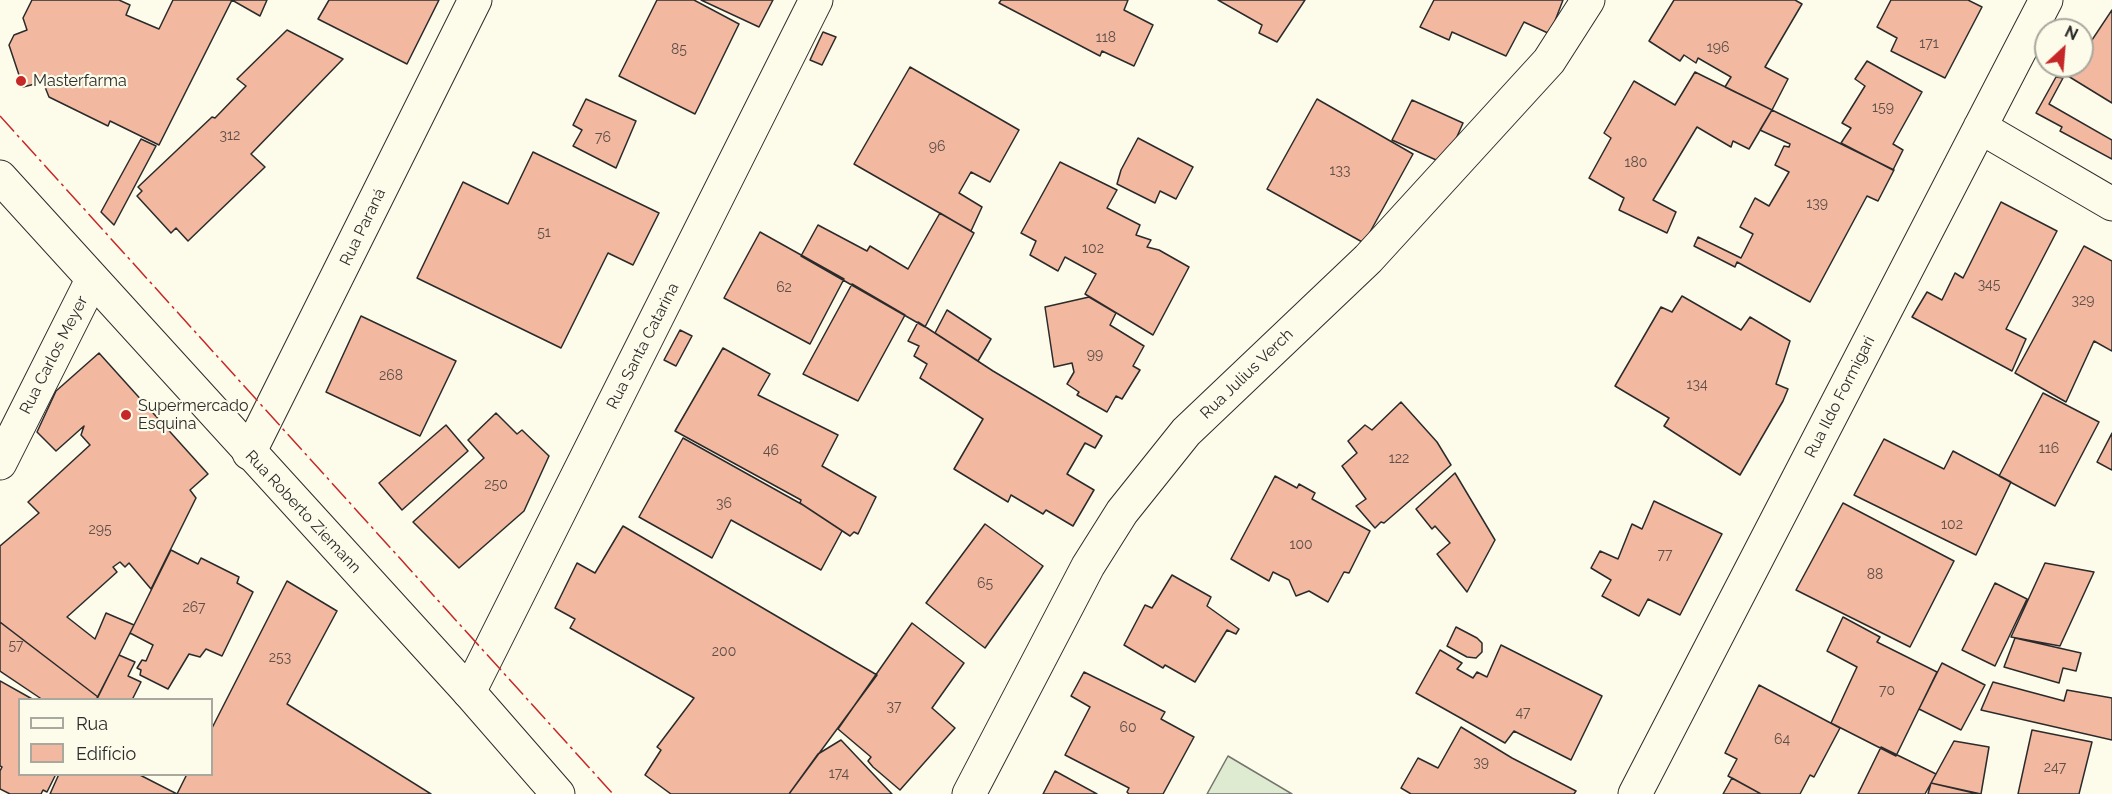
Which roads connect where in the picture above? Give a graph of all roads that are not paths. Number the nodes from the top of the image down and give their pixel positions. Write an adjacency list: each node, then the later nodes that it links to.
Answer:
1 (475, 0): 9 (street, Rua Paraná)
2 (816, 0): 11 (street, Rua Santa Catarina)
3 (1588, 0): 13 (street, Rua Julius Verch)
4 (2046, 0): 5 (street, Rua Ildo Formigari)
5 (1980, 127): 7 (street); 14 (street, Rua Ildo Formigari)
6 (0, 177): 8 (street, Rua Roberto Ziemann)
7 (2112, 204)
8 (92, 280): 9 (street, Rua Roberto Ziemann); 10 (street, Rua Carlos Meyer)
9 (249, 453): 11 (street, Rua Roberto Ziemann)
10 (0, 463)
11 (469, 692): 12 (street, Rua Roberto Ziemann)
12 (558, 794)
13 (969, 794)
14 (1635, 794)

